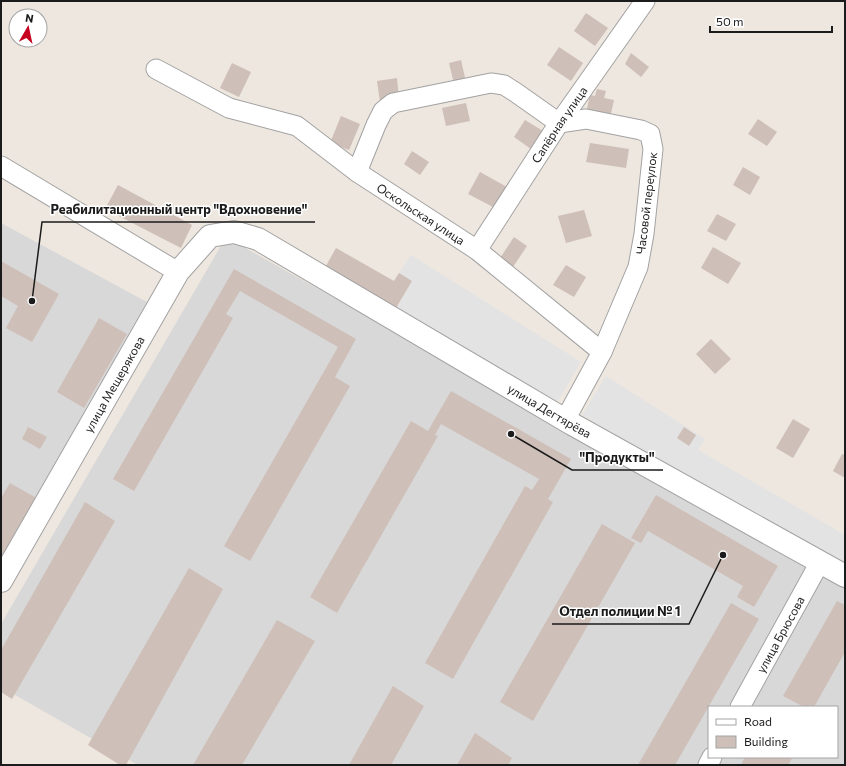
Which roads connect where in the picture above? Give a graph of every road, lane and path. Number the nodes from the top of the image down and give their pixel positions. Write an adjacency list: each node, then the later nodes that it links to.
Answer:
1 (645, 1): 3 (street, Сапёрная улица)
2 (156, 70): 5 (street, Оскольская улица)
3 (559, 123): 5 (street); 7 (street, Сапёрная улица); 9 (street, Часовой переулок)
4 (1, 166): 8 (street)
5 (357, 172): 7 (street, Оскольская улица)
6 (258, 239): 8 (street, улица Мещерякова); 10 (street, улица Дегтярёва)
7 (477, 250): 9 (street, Оскольская улица)
8 (178, 272): 13 (street, улица Мещерякова)
9 (602, 352): 10 (street)
10 (565, 420): 11 (street, улица Дегтярёва)
11 (820, 562): 12 (street, улица Дегтярёва); 14 (street, улица Брюсова)
12 (845, 576)
13 (1, 581)
14 (741, 706)

